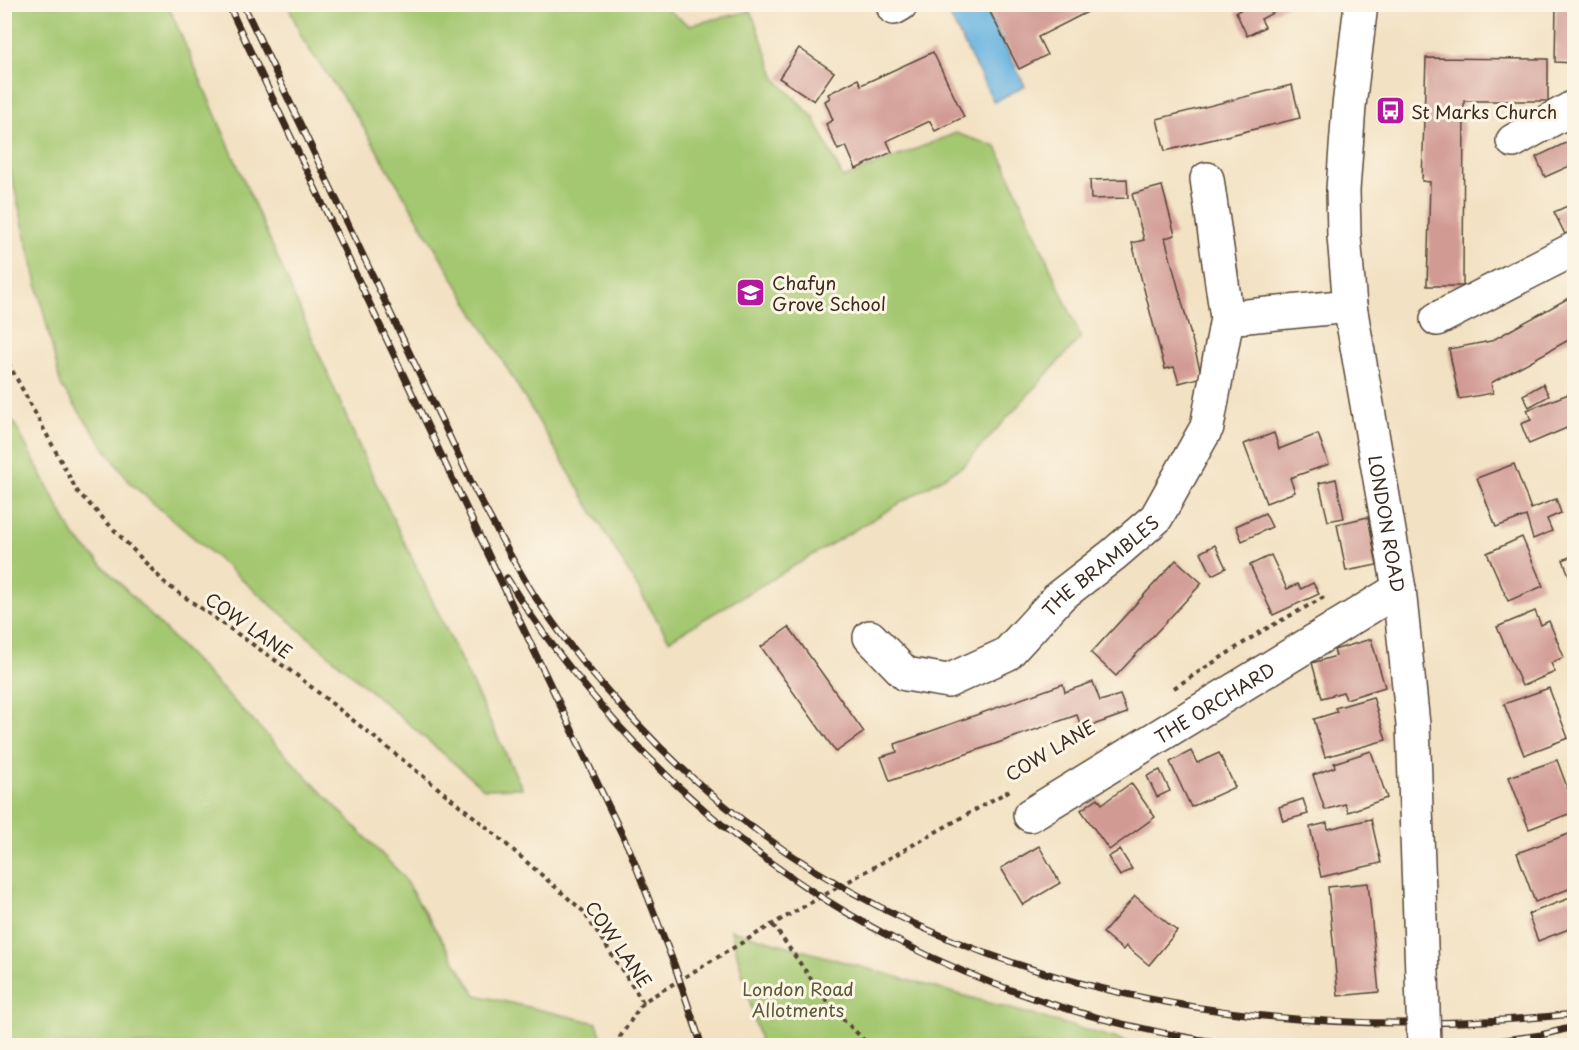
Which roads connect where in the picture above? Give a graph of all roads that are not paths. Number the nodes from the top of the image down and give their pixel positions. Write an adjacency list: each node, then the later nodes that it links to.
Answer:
1 (1361, 4): 6 (main road, LONDON ROAD)
2 (1575, 107): 3 (main road)
3 (1513, 141)
4 (1207, 179): 7 (main road, THE BRAMBLES)
5 (1575, 249): 8 (main road)
6 (1350, 306): 7 (main road); 9 (main road, LONDON ROAD)
7 (1227, 318): 10 (main road, THE BRAMBLES)
8 (1437, 320)
9 (1399, 589): 11 (main road, THE ORCHARD); 12 (main road, LONDON ROAD, bridge)
10 (870, 637)
11 (1030, 815)
12 (1424, 1046)

